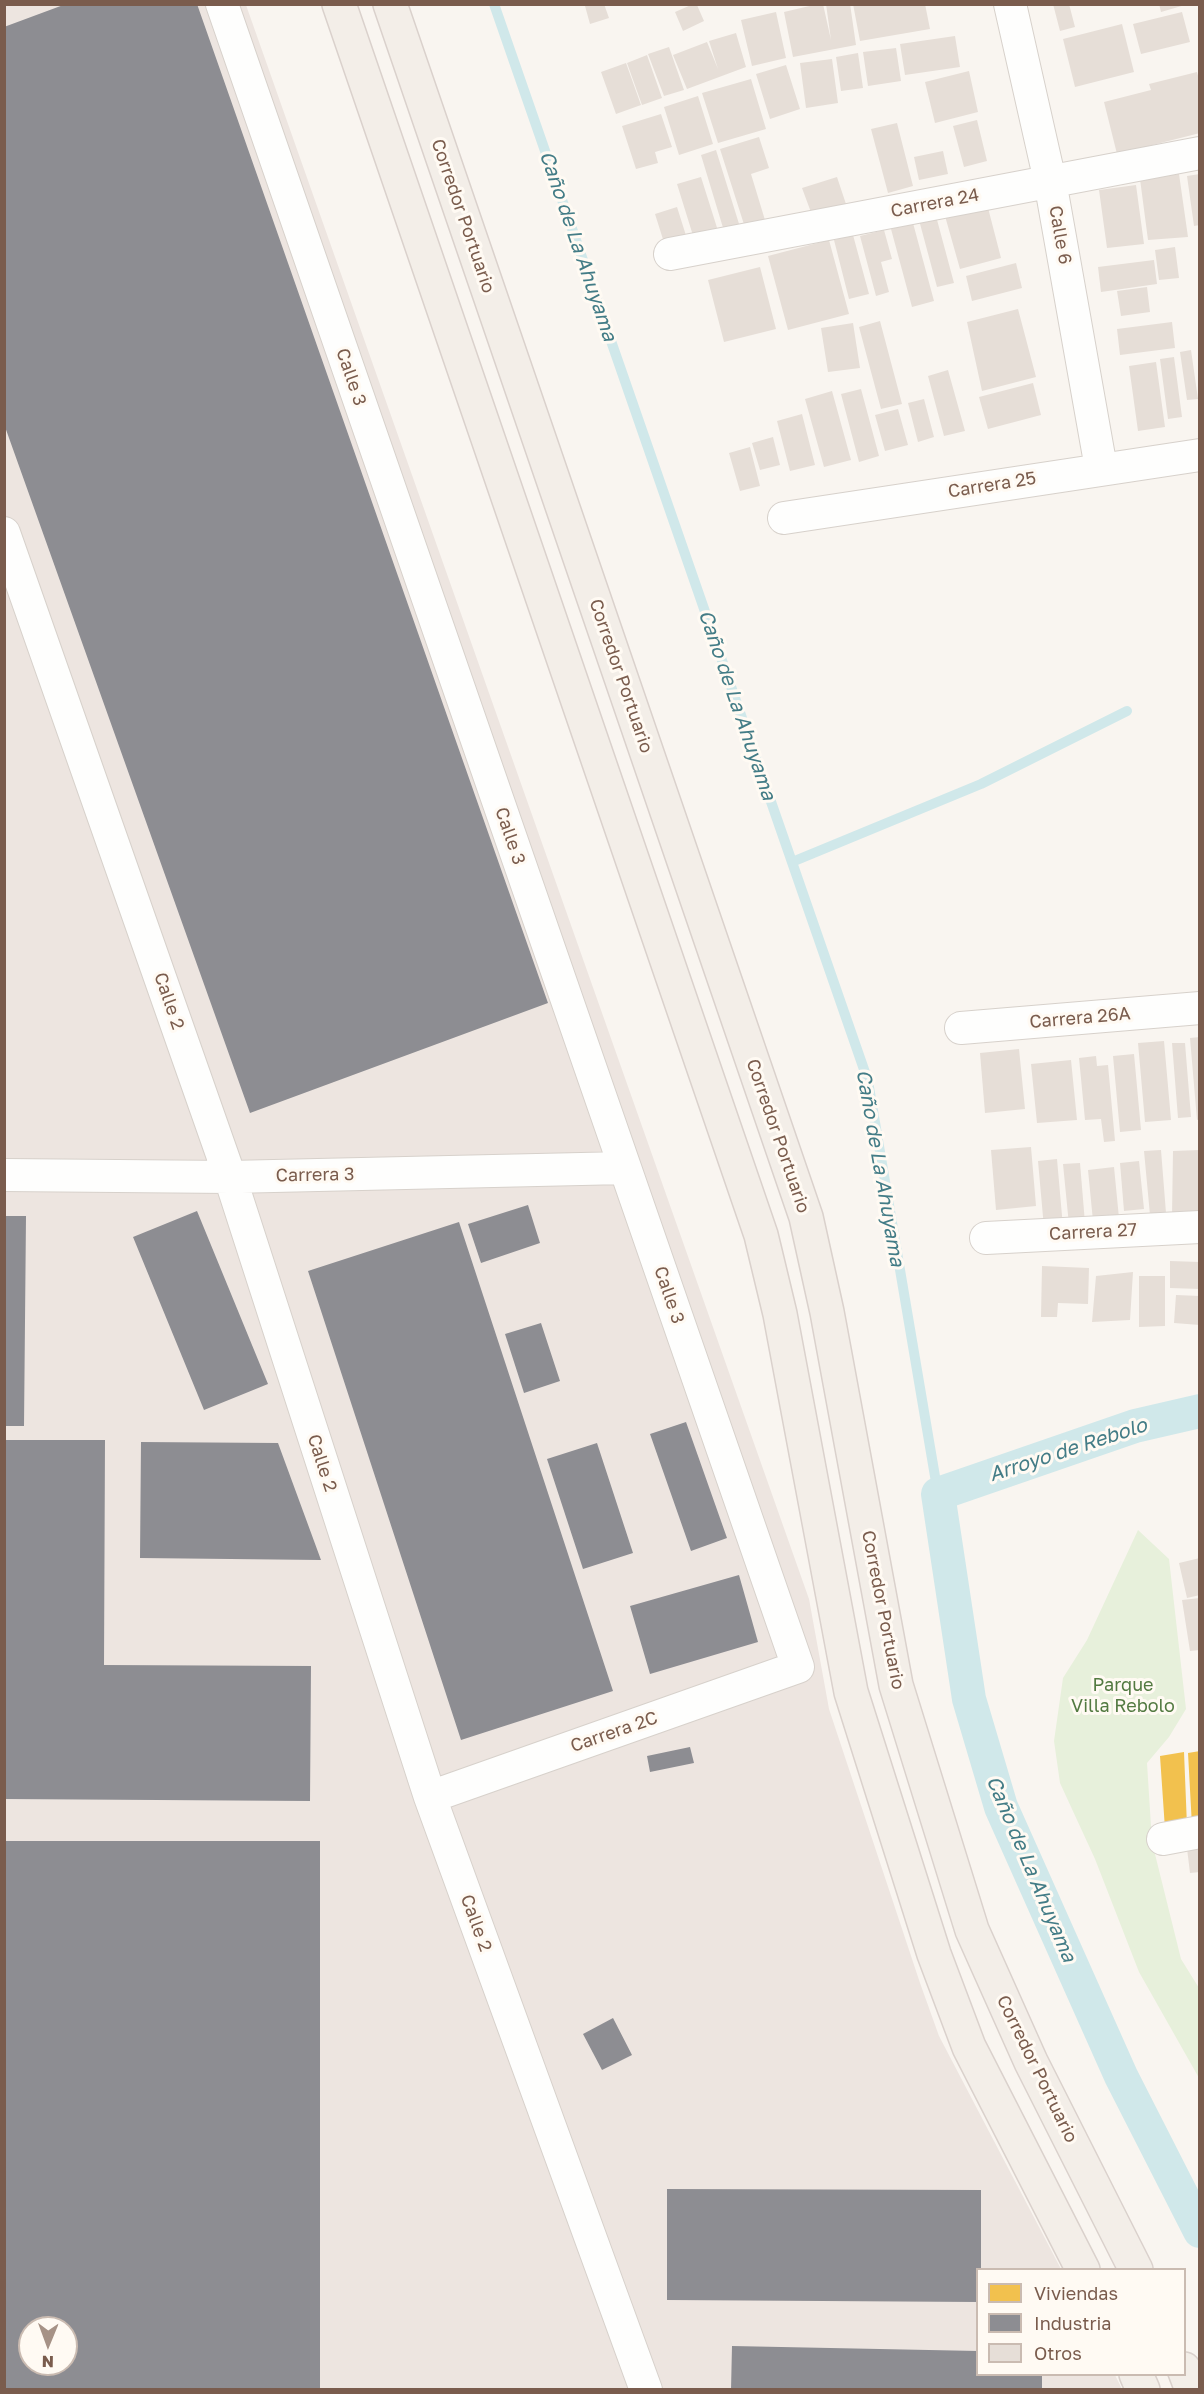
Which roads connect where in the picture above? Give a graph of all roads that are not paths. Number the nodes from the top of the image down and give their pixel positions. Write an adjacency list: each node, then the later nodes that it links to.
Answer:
1 (222, 4): 14 (street, Calle 3)
2 (339, 4): 21 (main road)
3 (390, 4): 19 (main road, Corredor Portuario)
4 (1010, 4): 6 (street, Calle 6)
5 (1200, 153): 6 (street, Carrera 24)
6 (1050, 181): 7 (street, Carrera 24); 9 (street, Calle 6)
7 (670, 254)
8 (1200, 454): 9 (street, Carrera 25)
9 (1101, 468): 10 (street, Carrera 25)
10 (784, 518)
11 (4, 533): 16 (street, Calle 2)
12 (1200, 1008): 13 (street, Carrera 26A)
13 (961, 1028)
14 (625, 1168): 16 (street, Carrera 3); 20 (street, Calle 3)
15 (4, 1175): 16 (street, Carrera 3)
16 (230, 1177): 22 (street, Calle 2)
17 (1200, 1227): 18 (street, Carrera 27)
18 (986, 1238)
19 (892, 1664): 21 (main road); 26 (main road, Corredor Portuario)
20 (798, 1667): 22 (street, Carrera 2C)
21 (847, 1671): 25 (main road)
22 (430, 1797): 29 (street, Calle 2)
23 (1200, 1832): 24 (street)
24 (1163, 1839)
25 (1082, 2268)
26 (1135, 2268)
27 (1186, 2372): 31 (main road)
28 (1137, 2376): 30 (main road)
29 (646, 2390)
30 (1143, 2390)
31 (1192, 2390)

